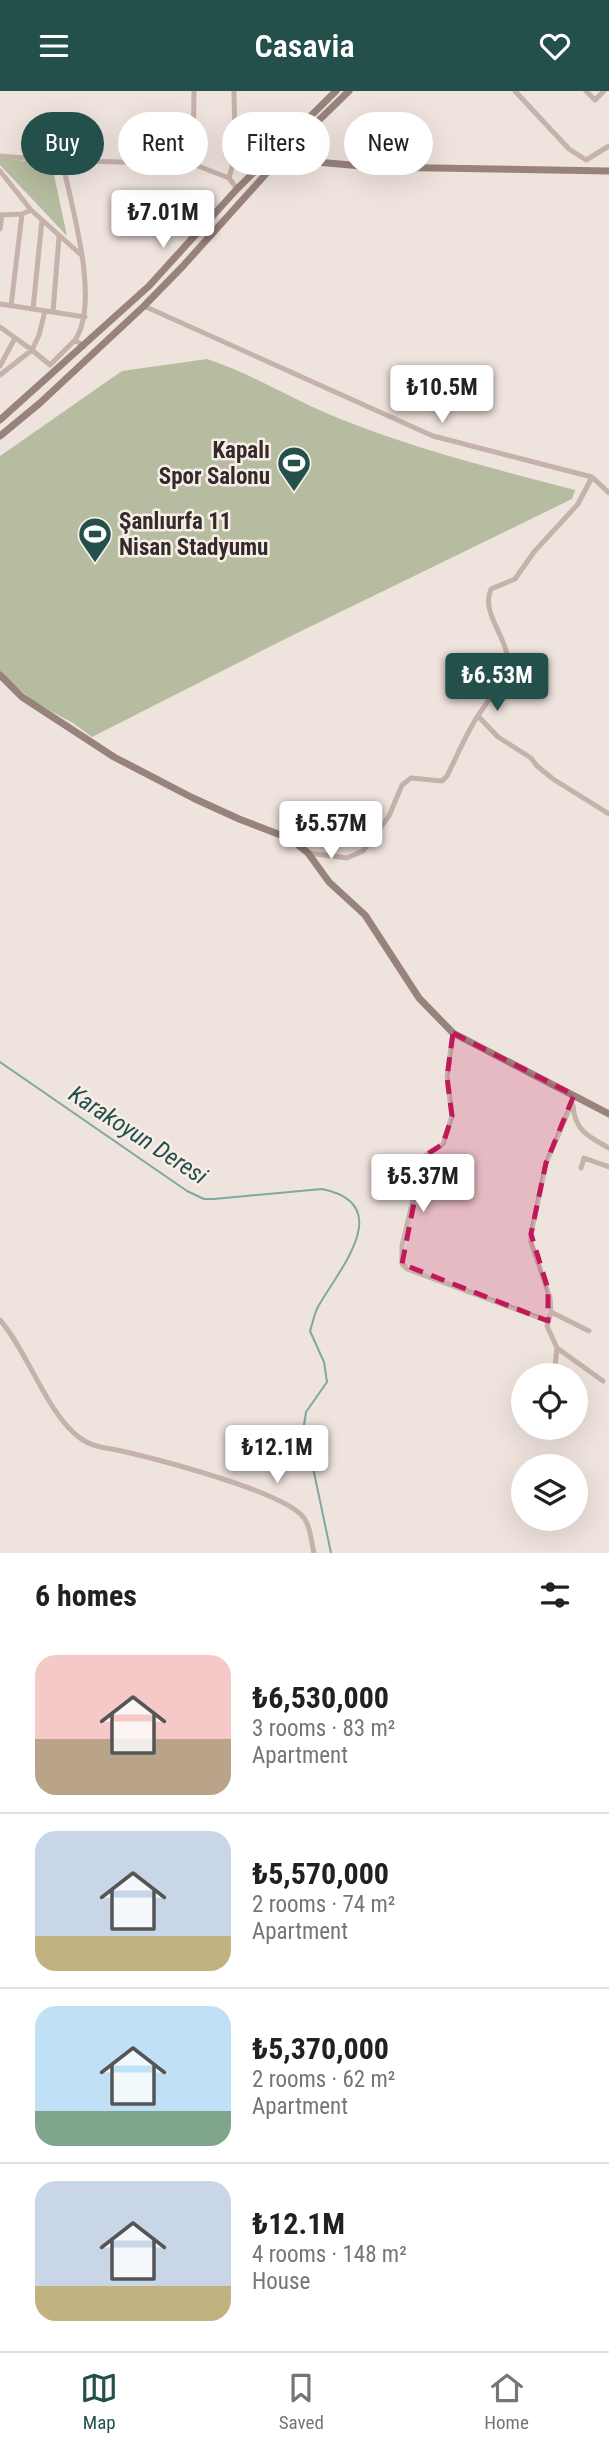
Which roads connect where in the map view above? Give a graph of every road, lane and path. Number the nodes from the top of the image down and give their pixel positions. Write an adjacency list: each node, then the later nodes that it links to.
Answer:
1 (194, 91): 8 (street)
2 (234, 91): 19 (street)
3 (336, 91): 20 (main road)
4 (349, 91): 9 (main road)
5 (515, 91): 10 (street)
6 (586, 91): 7 (street)
7 (604, 91)
8 (194, 112)
9 (327, 112)
10 (609, 146)
11 (0, 156): 12 (street)
12 (21, 157)
13 (330, 164): 16 (main road)
14 (208, 170): 19 (street)
15 (0, 171): 21 (street)
16 (609, 171)
17 (65, 175): 27 (street)
18 (265, 175): 30 (main road)
19 (229, 178): 20 (street)
20 (237, 189): 38 (main road)
21 (31, 210): 22 (street); 24 (street)
22 (22, 214): 23 (street); 29 (street)
23 (1, 215): 25 (street)
24 (42, 220): 26 (street); 31 (street)
25 (0, 229)
26 (59, 237): 27 (street); 33 (street)
27 (80, 254): 34 (street)
28 (0, 304): 29 (street)
29 (12, 306): 31 (street)
30 (144, 306): 43 (main road); 44 (street)
31 (33, 309): 32 (street)
32 (45, 311): 33 (street); 39 (street)
33 (53, 312): 34 (street)
34 (85, 317): 37 (street)
35 (0, 328): 36 (street)
36 (15, 338): 39 (street); 40 (street)
37 (75, 340): 38 (street); 39 (street)
38 (84, 346): 42 (main road)
39 (32, 350): 41 (street)
40 (0, 366)
41 (0, 375)
42 (0, 420)
43 (0, 436)
44 (592, 477): 45 (street); 47 (street)
45 (609, 493)
46 (0, 675): 49 (main road)
47 (478, 716): 48 (street); 49 (street)
48 (609, 814)
49 (308, 853): 50 (main road)
50 (453, 1033): 51 (main road); 58 (street)
51 (573, 1099): 52 (main road); 53 (street); 56 (street)
52 (609, 1114)
53 (609, 1148)
54 (609, 1167): 55 (street)
55 (581, 1168)
56 (551, 1312): 58 (street); 59 (street)
57 (0, 1320): 63 (street)
58 (548, 1321): 60 (street)
59 (589, 1331)
60 (557, 1347): 61 (street); 62 (street)
61 (555, 1363)
62 (603, 1381)
63 (310, 1541): 64 (street); 65 (street)
64 (307, 1553)
65 (314, 1553)

